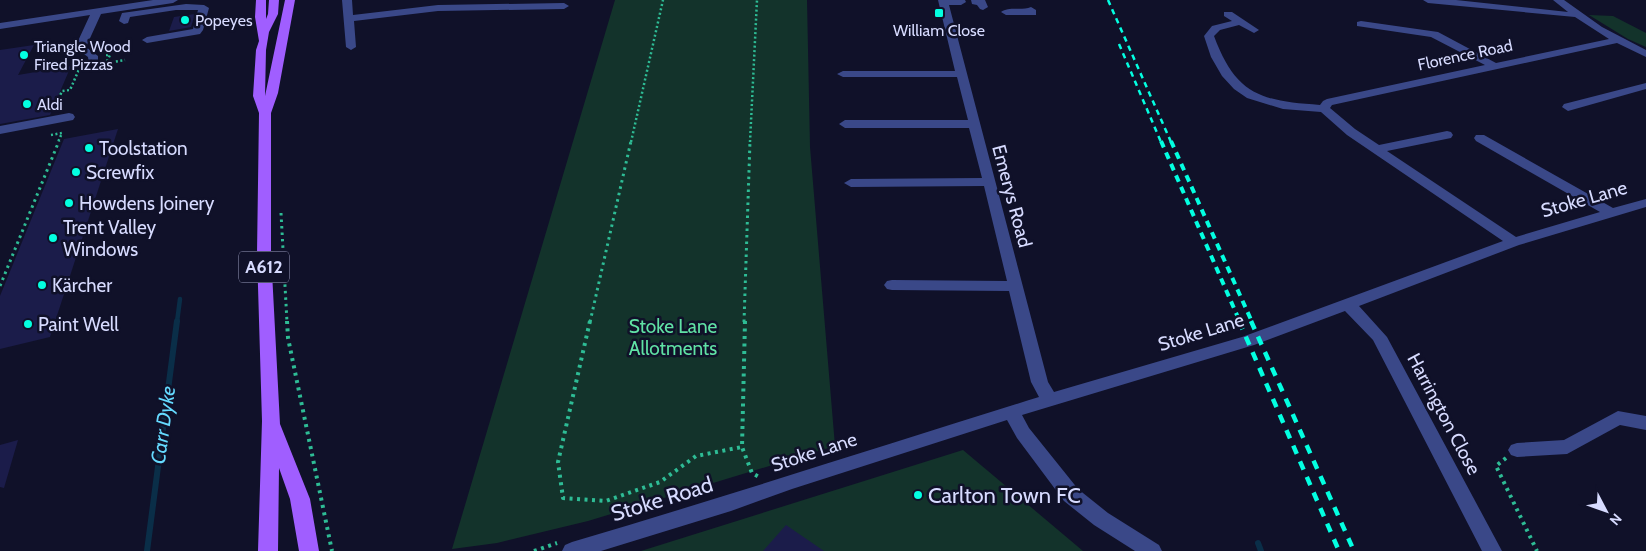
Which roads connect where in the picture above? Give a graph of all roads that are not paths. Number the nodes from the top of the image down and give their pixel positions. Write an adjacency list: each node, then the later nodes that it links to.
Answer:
1 (173, 0): 12 (street)
2 (261, 0): 22 (main road, A612)
3 (274, 0): 22 (main road, A612)
4 (290, 0): 36 (main road, A612)
5 (347, 0): 16 (street)
6 (1428, 0): 14 (street)
7 (1558, 0): 14 (street)
8 (943, 1): 9 (street); 32 (street, Emerys Road)
9 (961, 2)
10 (1032, 4): 13 (street)
11 (565, 5): 16 (street)
12 (97, 11): 20 (street); 25 (street)
13 (1006, 12)
14 (1574, 13): 24 (street)
15 (1228, 14): 18 (street)
16 (348, 19): 26 (street)
17 (124, 20): 23 (street)
18 (1241, 22): 21 (street); 35 (street)
19 (1361, 24): 30 (street)
20 (0, 26)
21 (1254, 30)
22 (264, 32): 36 (main road, A612)
23 (147, 40)
24 (1617, 40): 28 (street); 30 (street, Florence Road)
25 (82, 44): 27 (street); 29 (street)
26 (351, 47)
27 (52, 49)
28 (1646, 54)
29 (93, 64)
30 (1494, 66): 35 (street, Florence Road)
31 (843, 74): 32 (street)
32 (960, 74): 39 (street, Emerys Road)
33 (1646, 86): 34 (street)
34 (1568, 107)
35 (1324, 109): 43 (street)
36 (265, 113): 54 (main road, A612)
37 (69, 117): 40 (street)
38 (845, 123): 39 (street)
39 (974, 124): 44 (street, Emerys Road)
40 (0, 130)
41 (1447, 135): 43 (street)
42 (1480, 138): 47 (street)
43 (1377, 149): 48 (street)
44 (989, 182): 45 (street); 50 (street, Emerys Road)
45 (851, 183)
46 (1646, 203): 47 (street, Stoke Lane)
47 (1611, 214): 48 (street, Stoke Lane)
48 (1514, 242): 51 (street, Stoke Lane)
49 (892, 285): 50 (street)
50 (1017, 286): 52 (street, Emerys Road)
51 (1348, 304): 52 (street, Stoke Lane); 62 (street, Harrington Close)
52 (1050, 400): 53 (street, Stoke Lane)
53 (1011, 412): 57 (street, Stoke Lane); 61 (street)
54 (271, 421): 58 (main road, A612); 59 (main road, A612)
55 (1646, 423): 56 (street)
56 (1517, 450)
57 (769, 489): 60 (street, Stoke Road)
58 (268, 551)
59 (309, 551)
60 (572, 551)
61 (1152, 551)
62 (1492, 551)

